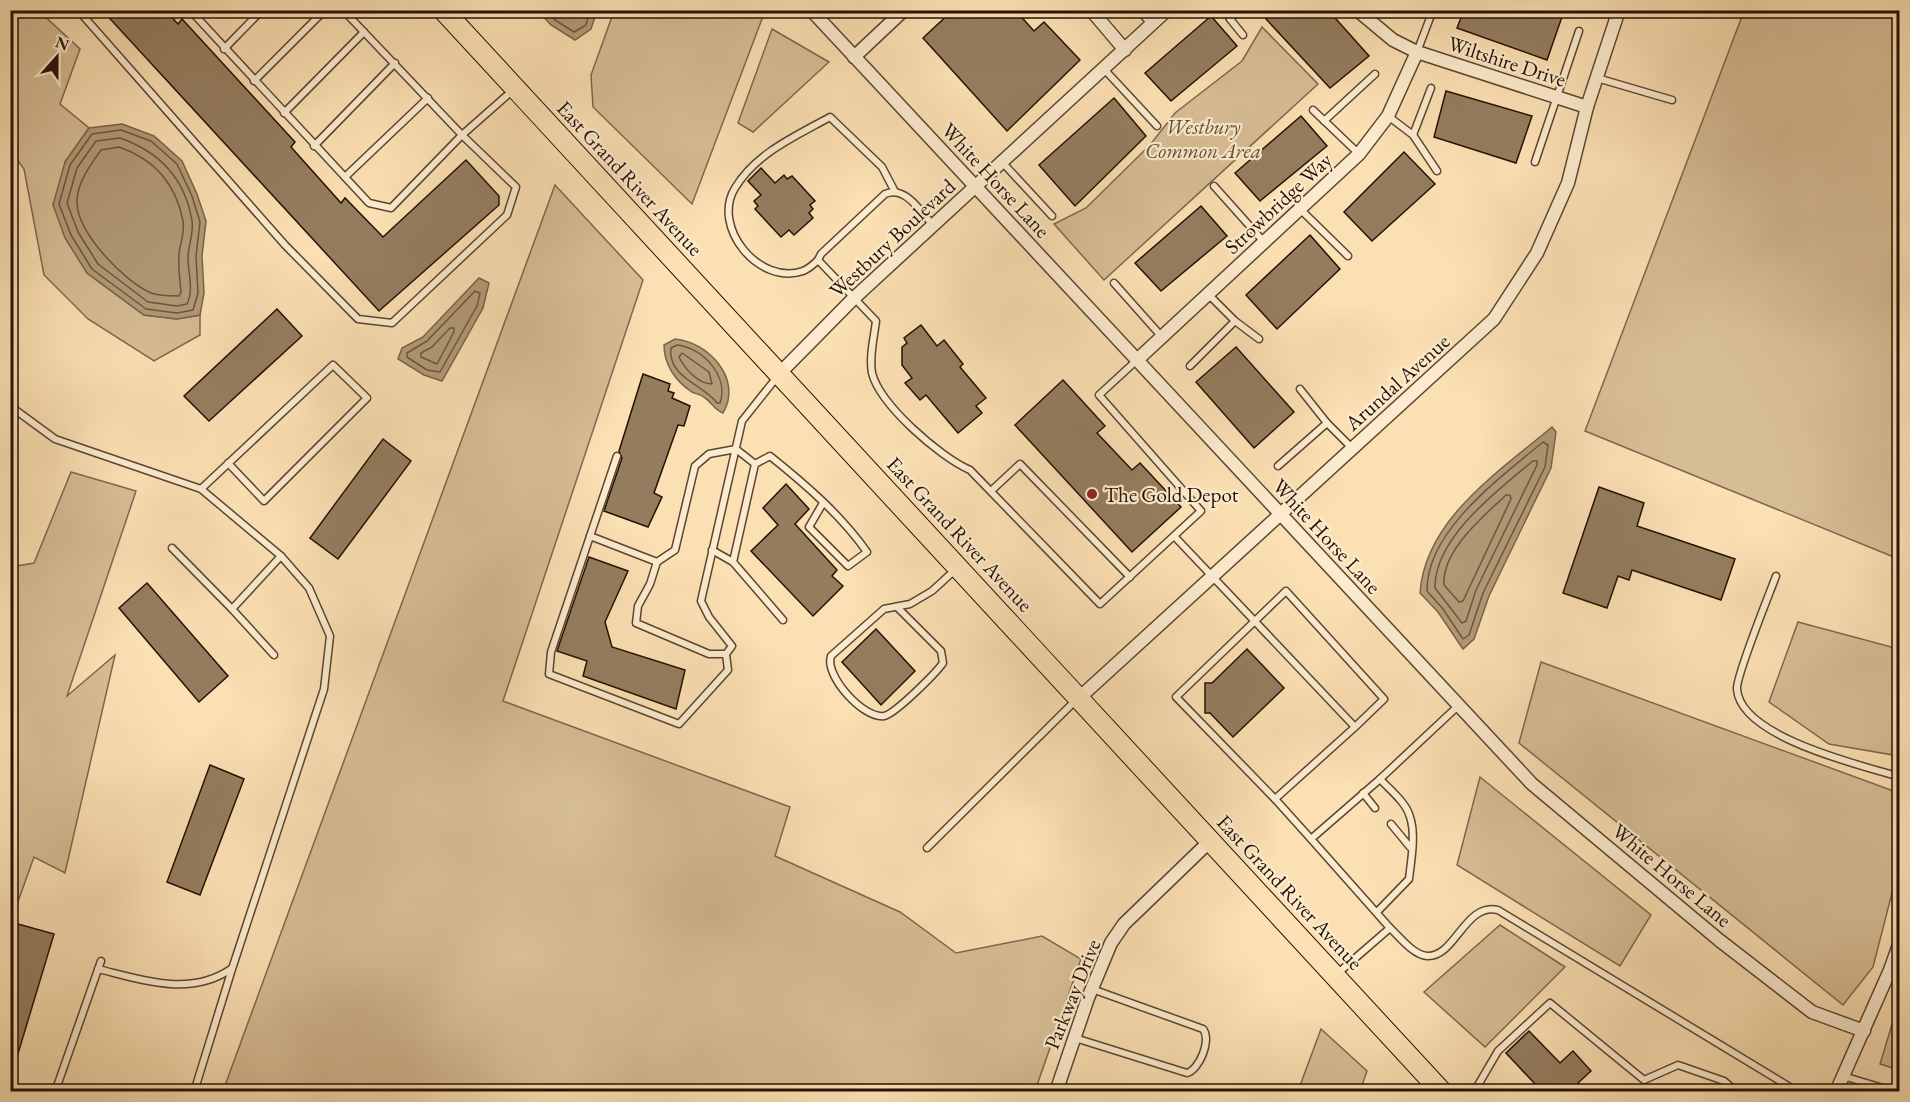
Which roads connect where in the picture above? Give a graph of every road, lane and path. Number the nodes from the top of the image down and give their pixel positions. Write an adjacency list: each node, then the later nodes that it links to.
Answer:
1 (78, 10): 42 (lane)
2 (262, 10): 22 (lane)
3 (325, 10): 30 (lane)
4 (343, 10): 20 (lane)
5 (442, 10): 31 (main road, East Grand River Avenue)
6 (811, 10): 25 (street, White Horse Lane)
7 (904, 10): 25 (street)
8 (1090, 10): 23 (street)
9 (1139, 10): 18 (lane)
10 (1167, 10): 18 (street, Westbury Boulevard)
11 (1227, 10): 17 (lane)
12 (1240, 10): 17 (lane)
13 (1357, 10): 24 (street, Wiltshire Drive)
14 (1433, 10): 24 (lane)
15 (1618, 10): 29 (street, Arundal Avenue)
16 (193, 12): 22 (lane)
17 (1230, 19): 21 (lane)
18 (1152, 25): 23 (street, Westbury Boulevard)
19 (1580, 31): 34 (lane)
20 (364, 32): 26 (lane); 38 (lane)
21 (1243, 35)
22 (224, 49): 30 (lane)
23 (1125, 50): 27 (street, Westbury Boulevard)
24 (1417, 52): 34 (street, Wiltshire Drive); 39 (street, Strowbridge Way)
25 (854, 57): 51 (street, White Horse Lane)
26 (395, 63): 33 (lane); 44 (lane)
27 (1104, 69): 41 (lane); 46 (street, Westbury Boulevard)
28 (1374, 74): 40 (lane)
29 (1596, 78): 35 (lane); 36 (street, Arundal Avenue)
30 (254, 81): 38 (lane)
31 (515, 88): 42 (lane); 67 (main road, East Grand River Avenue)
32 (1431, 88): 43 (lane)
33 (428, 98): 42 (lane); 49 (lane)
34 (1558, 98): 36 (street, Wiltshire Drive); 47 (lane)
35 (1672, 100)
36 (1587, 107): 72 (street, Arundal Avenue)
37 (1313, 110): 40 (lane)
38 (284, 113): 44 (lane)
39 (1388, 116): 43 (lane); 45 (street, Strowbridge Way)
40 (1324, 121): 45 (lane)
41 (1156, 126)
42 (462, 135): 49 (lane)
43 (1413, 135): 48 (lane)
44 (314, 146): 49 (lane)
45 (1359, 154): 53 (street, Strowbridge Way)
46 (1002, 162): 51 (street, Westbury Boulevard); 54 (lane)
47 (1535, 162)
48 (1437, 171)
49 (345, 177)
50 (1214, 186): 56 (lane)
51 (976, 187): 55 (street, Westbury Boulevard); 65 (street, White Horse Lane)
52 (894, 190): 55 (lane); 58 (lane); 58 (lane)
53 (1300, 209): 56 (street, Strowbridge Way); 57 (lane)
54 (1052, 216)
55 (933, 225): 61 (street, Westbury Boulevard)
56 (1264, 242): 60 (street, Strowbridge Way)
57 (1348, 256)
58 (820, 263): 61 (lane)
59 (1114, 283): 63 (lane)
60 (1208, 294): 62 (lane); 63 (street, Strowbridge Way)
61 (854, 298): 67 (street, Westbury Boulevard); 78 (lane)
62 (1235, 321): 64 (lane); 66 (lane)
63 (1162, 337): 65 (street, Strowbridge Way)
64 (1258, 339)
65 (1137, 360): 80 (street, White Horse Lane); 82 (lane)
66 (1190, 366)
67 (779, 374): 71 (lane); 88 (main road, East Grand River Avenue)
68 (1300, 389): 70 (lane)
69 (10, 406): 77 (lane)
70 (1327, 423): 72 (lane); 76 (lane)
71 (736, 449): 75 (lane); 84 (lane); 86 (lane)
72 (1353, 449): 80 (street, Arundal Avenue)
73 (616, 456): 81 (lane)
74 (228, 464): 74 (lane); 77 (lane)
75 (755, 464): 79 (lane); 87 (lane)
76 (1278, 466)
77 (201, 489): 85 (lane)
78 (992, 491): 90 (lane); 90 (lane)
79 (823, 503): 79 (lane)
80 (1280, 514): 91 (street, Arundal Avenue); 99 (street, White Horse Lane)
81 (590, 536): 86 (lane); 96 (lane)
82 (1174, 536): 90 (lane); 91 (lane)
83 (172, 548): 93 (lane)
84 (712, 550): 87 (lane); 96 (lane)
85 (281, 556): 93 (lane); 117 (lane)
86 (657, 562): 96 (lane)
87 (733, 562): 94 (lane)
88 (958, 567): 92 (lane); 98 (main road, East Grand River Avenue)
89 (1776, 576): 101 (lane)
90 (1130, 577)
91 (1212, 577): 95 (lane); 98 (street, Arundal Avenue)
92 (897, 607): 92 (lane)
93 (232, 609): 97 (lane)
94 (783, 620)
95 (1254, 620): 100 (lane); 100 (lane); 104 (lane)
96 (726, 654)
97 (274, 655)
98 (1078, 699): 108 (main road, East Grand River Avenue); 109 (lane)
99 (1458, 706): 102 (lane); 120 (street, White Horse Lane)
100 (1355, 727): 104 (lane)
101 (1899, 777)
102 (1380, 779): 103 (lane); 110 (lane)
103 (1363, 794): 105 (lane); 107 (lane)
104 (1275, 799): 107 (lane)
105 (1375, 808)
106 (1391, 824): 110 (lane)
107 (1311, 839): 111 (lane)
108 (1210, 841): 118 (main road, East Grand River Avenue); 119 (street, Parkway Drive)
109 (927, 848)
110 (1411, 848): 111 (lane)
111 (1377, 912): 112 (lane)
112 (1390, 928): 118 (lane); 129 (lane)
113 (1899, 942): 115 (street)
114 (101, 961): 116 (lane)
115 (1896, 964): 120 (street)
116 (98, 969): 117 (lane); 123 (lane)
117 (232, 969): 124 (lane)
118 (1335, 975): 126 (main road, East Grand River Avenue)
119 (1092, 990): 121 (street, Parkway Drive); 121 (lane)
120 (1864, 1031): 122 (street)
121 (1074, 1038): 125 (street, Parkway Drive)
122 (1844, 1076): 130 (street); 131 (lane)
123 (55, 1092)
124 (195, 1092)
125 (1056, 1092)
126 (1442, 1092)
127 (1474, 1092): 128 (lane)
128 (1737, 1092)
129 (1798, 1092)
130 (1836, 1092)
131 (1896, 1092)

